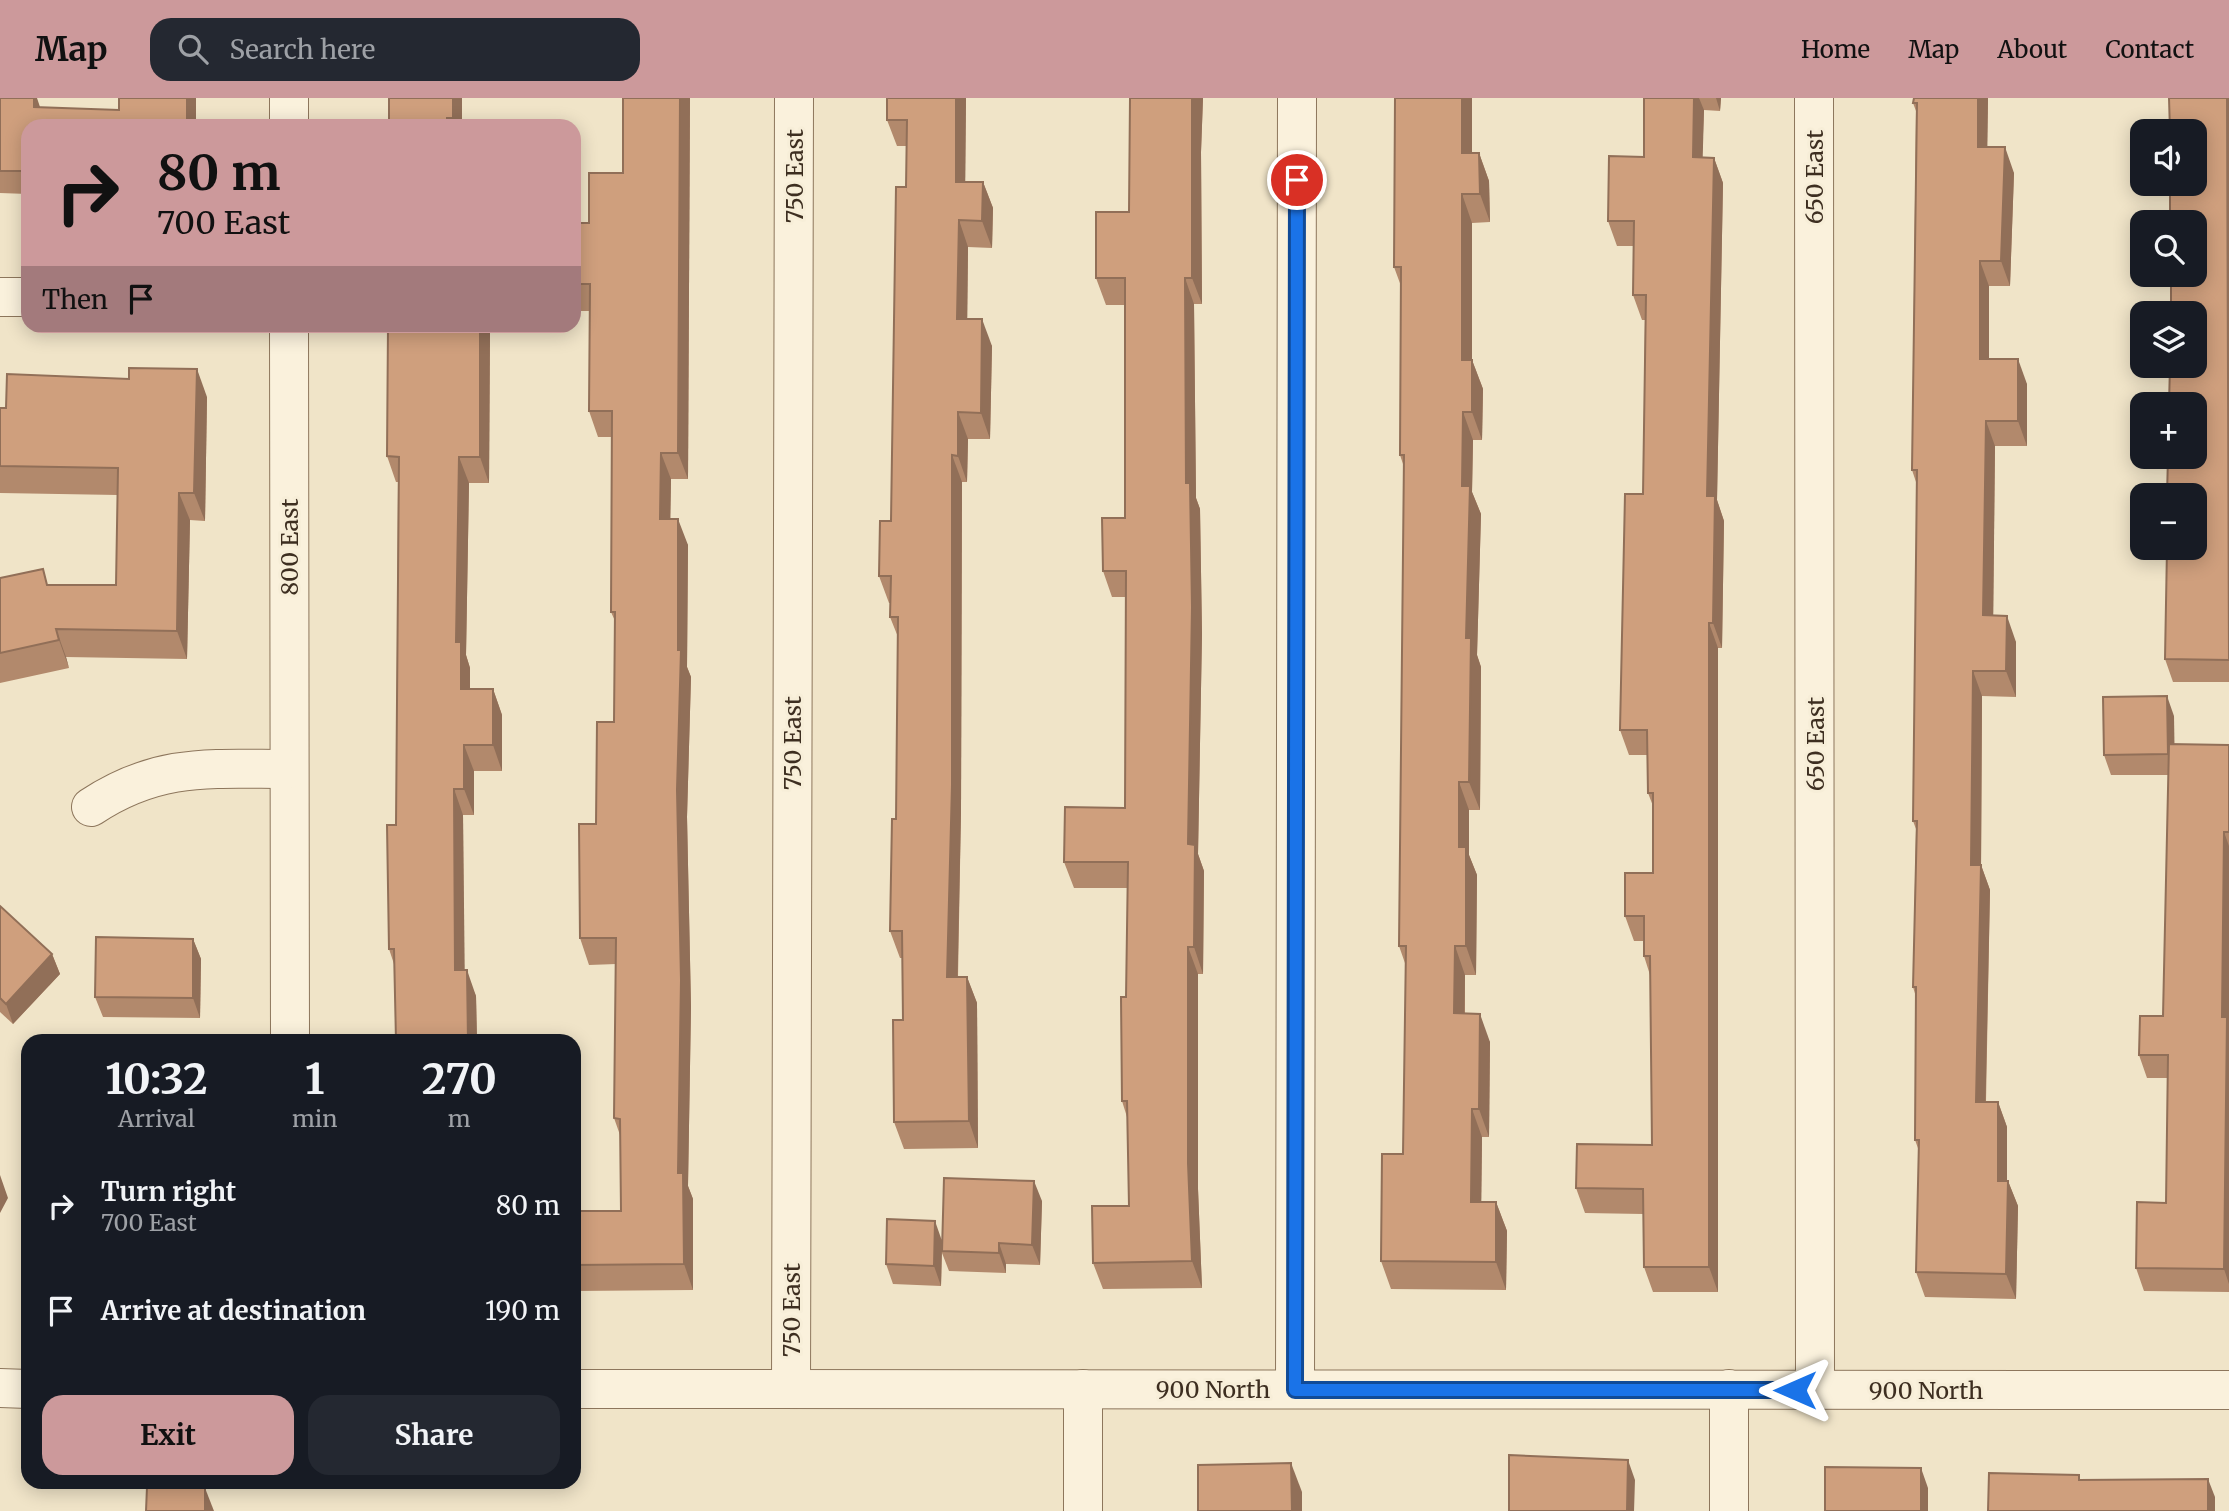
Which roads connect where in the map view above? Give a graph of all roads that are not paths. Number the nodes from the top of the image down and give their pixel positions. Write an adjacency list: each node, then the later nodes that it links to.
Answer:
1 (289, 98): 5 (street)
2 (794, 98): 15 (street, 750 East)
3 (1297, 98): 17 (street)
4 (1814, 98): 19 (street, 650 East)
5 (289, 119)
6 (0, 297): 7 (street)
7 (21, 297)
8 (289, 333): 9 (street, 800 East)
9 (289, 769): 10 (street); 11 (street, 800 East)
10 (91, 807)
11 (289, 1034)
12 (0, 1388): 13 (street)
13 (21, 1388)
14 (581, 1389): 15 (street, 900 North)
15 (790, 1389): 16 (street, 900 North)
16 (1083, 1390): 17 (street, 900 North); 21 (street)
17 (1295, 1390): 18 (street, 900 North)
18 (1728, 1390): 19 (street, 900 North); 22 (street)
19 (1815, 1390): 20 (street, 900 North)
20 (2229, 1390)
21 (1083, 1511)
22 (1729, 1511)

